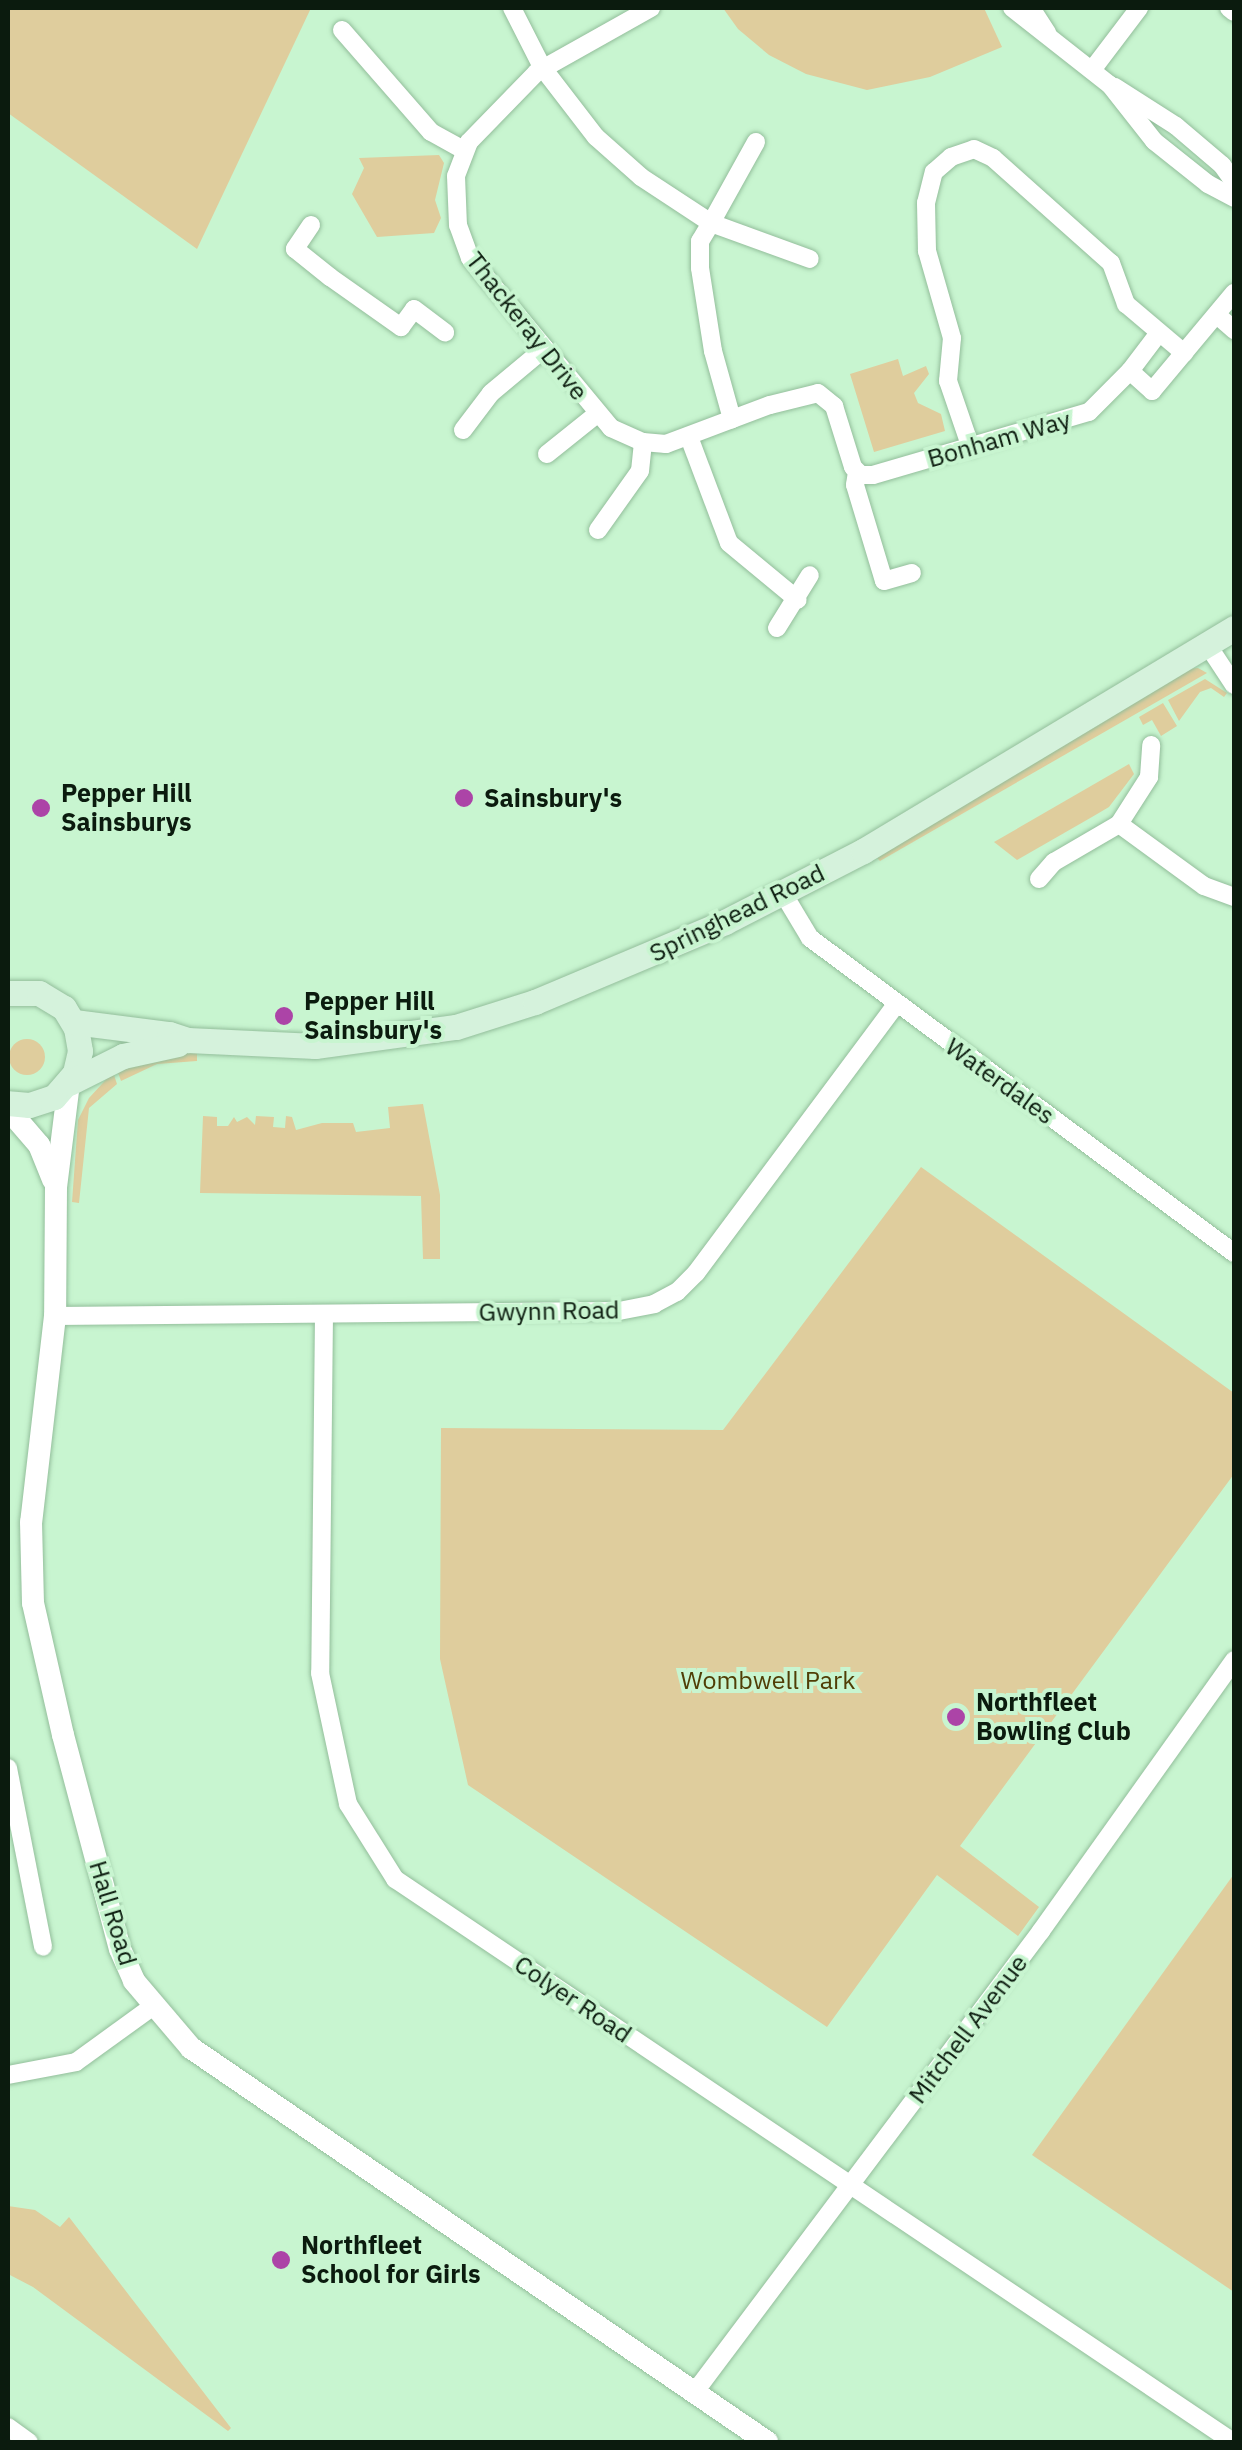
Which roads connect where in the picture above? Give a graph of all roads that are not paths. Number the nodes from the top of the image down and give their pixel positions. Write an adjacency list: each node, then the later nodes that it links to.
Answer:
1 (512, 8): 8 (street)
2 (651, 8): 8 (street)
3 (1012, 8): 7 (street)
4 (1031, 8): 7 (street)
5 (1139, 8): 9 (street)
6 (342, 30): 12 (street)
7 (1047, 33): 9 (street)
8 (542, 67): 12 (street); 15 (street)
9 (1092, 70): 10 (street)
10 (1110, 85): 13 (street); 14 (street)
11 (756, 142): 15 (street)
12 (463, 150): 23 (street, Thackeray Drive)
13 (1234, 182)
14 (1234, 198)
15 (711, 222): 17 (street); 27 (street)
16 (311, 225): 21 (street)
17 (810, 259)
18 (1234, 293): 19 (street)
19 (1217, 315): 20 (street); 24 (street)
20 (1234, 330)
21 (445, 332)
22 (1158, 334): 24 (street); 25 (street, Bonham Way); 31 (street)
23 (545, 348): 26 (street, Thackeray Drive); 28 (street)
24 (1184, 352): 25 (street)
25 (1130, 371): 31 (street, Bonham Way)
26 (597, 414): 30 (street, Thackeray Drive); 32 (street)
27 (732, 418): 29 (street); 33 (street)
28 (463, 430)
29 (688, 437): 30 (street); 37 (street)
30 (643, 442): 34 (street)
31 (970, 448): 33 (street, Bonham Way)
32 (547, 454)
33 (856, 470): 35 (street)
34 (598, 530)
35 (912, 573)
36 (810, 575): 37 (street)
37 (798, 600): 38 (street)
38 (777, 628)
39 (1234, 628): 40 (main road, Springhead Road)
40 (1207, 644): 41 (street); 45 (main road, Springhead Road)
41 (1234, 685)
42 (1150, 745): 43 (street)
43 (1119, 824): 44 (street); 46 (street)
44 (1039, 880)
45 (784, 893): 48 (street, Waterdales); 50 (main road, Springhead Road)
46 (1234, 897)
47 (8, 994): 49 (main road)
48 (896, 1005): 54 (street, Waterdales); 55 (street, Gwynn Road)
49 (74, 1022): 50 (main road, Springhead Road); 51 (main road, Hall Road)
50 (188, 1040): 51 (main road, Springhead Road)
51 (68, 1083): 52 (main road, Hall Road); 53 (street, Hall Road)
52 (8, 1106): 53 (street, Hall Road)
53 (56, 1187): 56 (street, Hall Road)
54 (1234, 1252)
55 (324, 1314): 56 (street, Gwynn Road); 62 (street, Colyer Road)
56 (55, 1316): 60 (street, Hall Road)
57 (1234, 1660): 62 (street, Mitchell Avenue)
58 (8, 1773): 59 (street)
59 (43, 1947)
60 (152, 2006): 61 (street); 63 (street, Hall Road)
61 (8, 2075)
62 (850, 2184): 63 (street, Mitchell Avenue); 67 (street, Colyer Road)
63 (694, 2394): 66 (street, Hall Road)
64 (8, 2427): 65 (street)
65 (29, 2442)
66 (767, 2442)
67 (1233, 2442)

